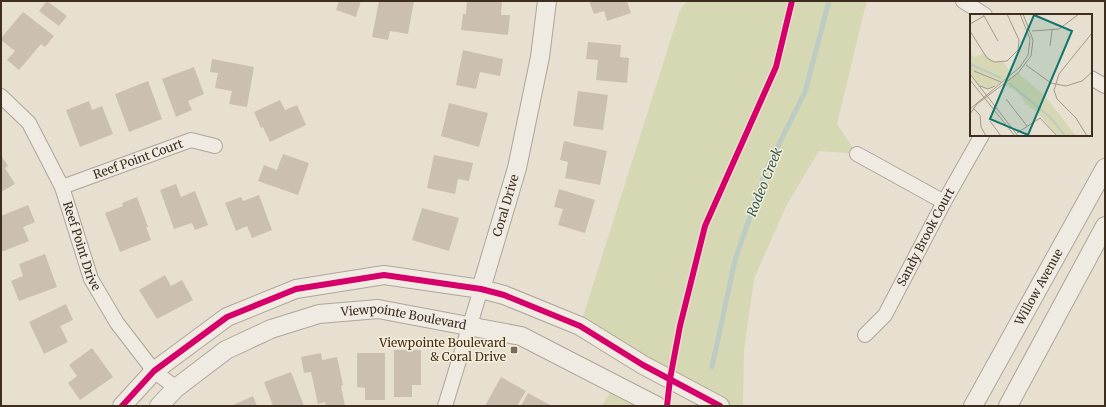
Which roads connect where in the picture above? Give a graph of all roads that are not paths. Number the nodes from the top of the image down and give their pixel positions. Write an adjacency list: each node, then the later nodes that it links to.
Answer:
1 (547, 1): 14 (street, Coral Drive)
2 (962, 1): 3 (street)
3 (983, 14)
4 (1092, 79): 5 (street)
5 (1105, 86)
6 (1, 96): 11 (street, Reef Point Drive)
7 (981, 136): 12 (street, Sandy Brook Court)
8 (215, 146): 11 (street, Reef Point Court)
9 (856, 154): 12 (street)
10 (1105, 168): 24 (street, Willow Avenue)
11 (62, 187): 17 (street, Reef Point Drive)
12 (944, 202): 16 (street, Sandy Brook Court)
13 (1105, 226): 25 (street)
14 (481, 289): 15 (street, Coral Drive); 17 (street); 23 (street)
15 (470, 326): 18 (street, Viewpointe Boulevard); 21 (street, Coral Drive); 22 (street, Viewpointe Boulevard)
16 (865, 335)
17 (154, 371): 18 (street, Reef Point Drive); 19 (street)
18 (176, 388): 20 (street, Viewpointe Boulevard)
19 (122, 406)
20 (159, 406)
21 (445, 406)
22 (657, 406)
23 (720, 406)
24 (973, 406)
25 (1008, 406)

